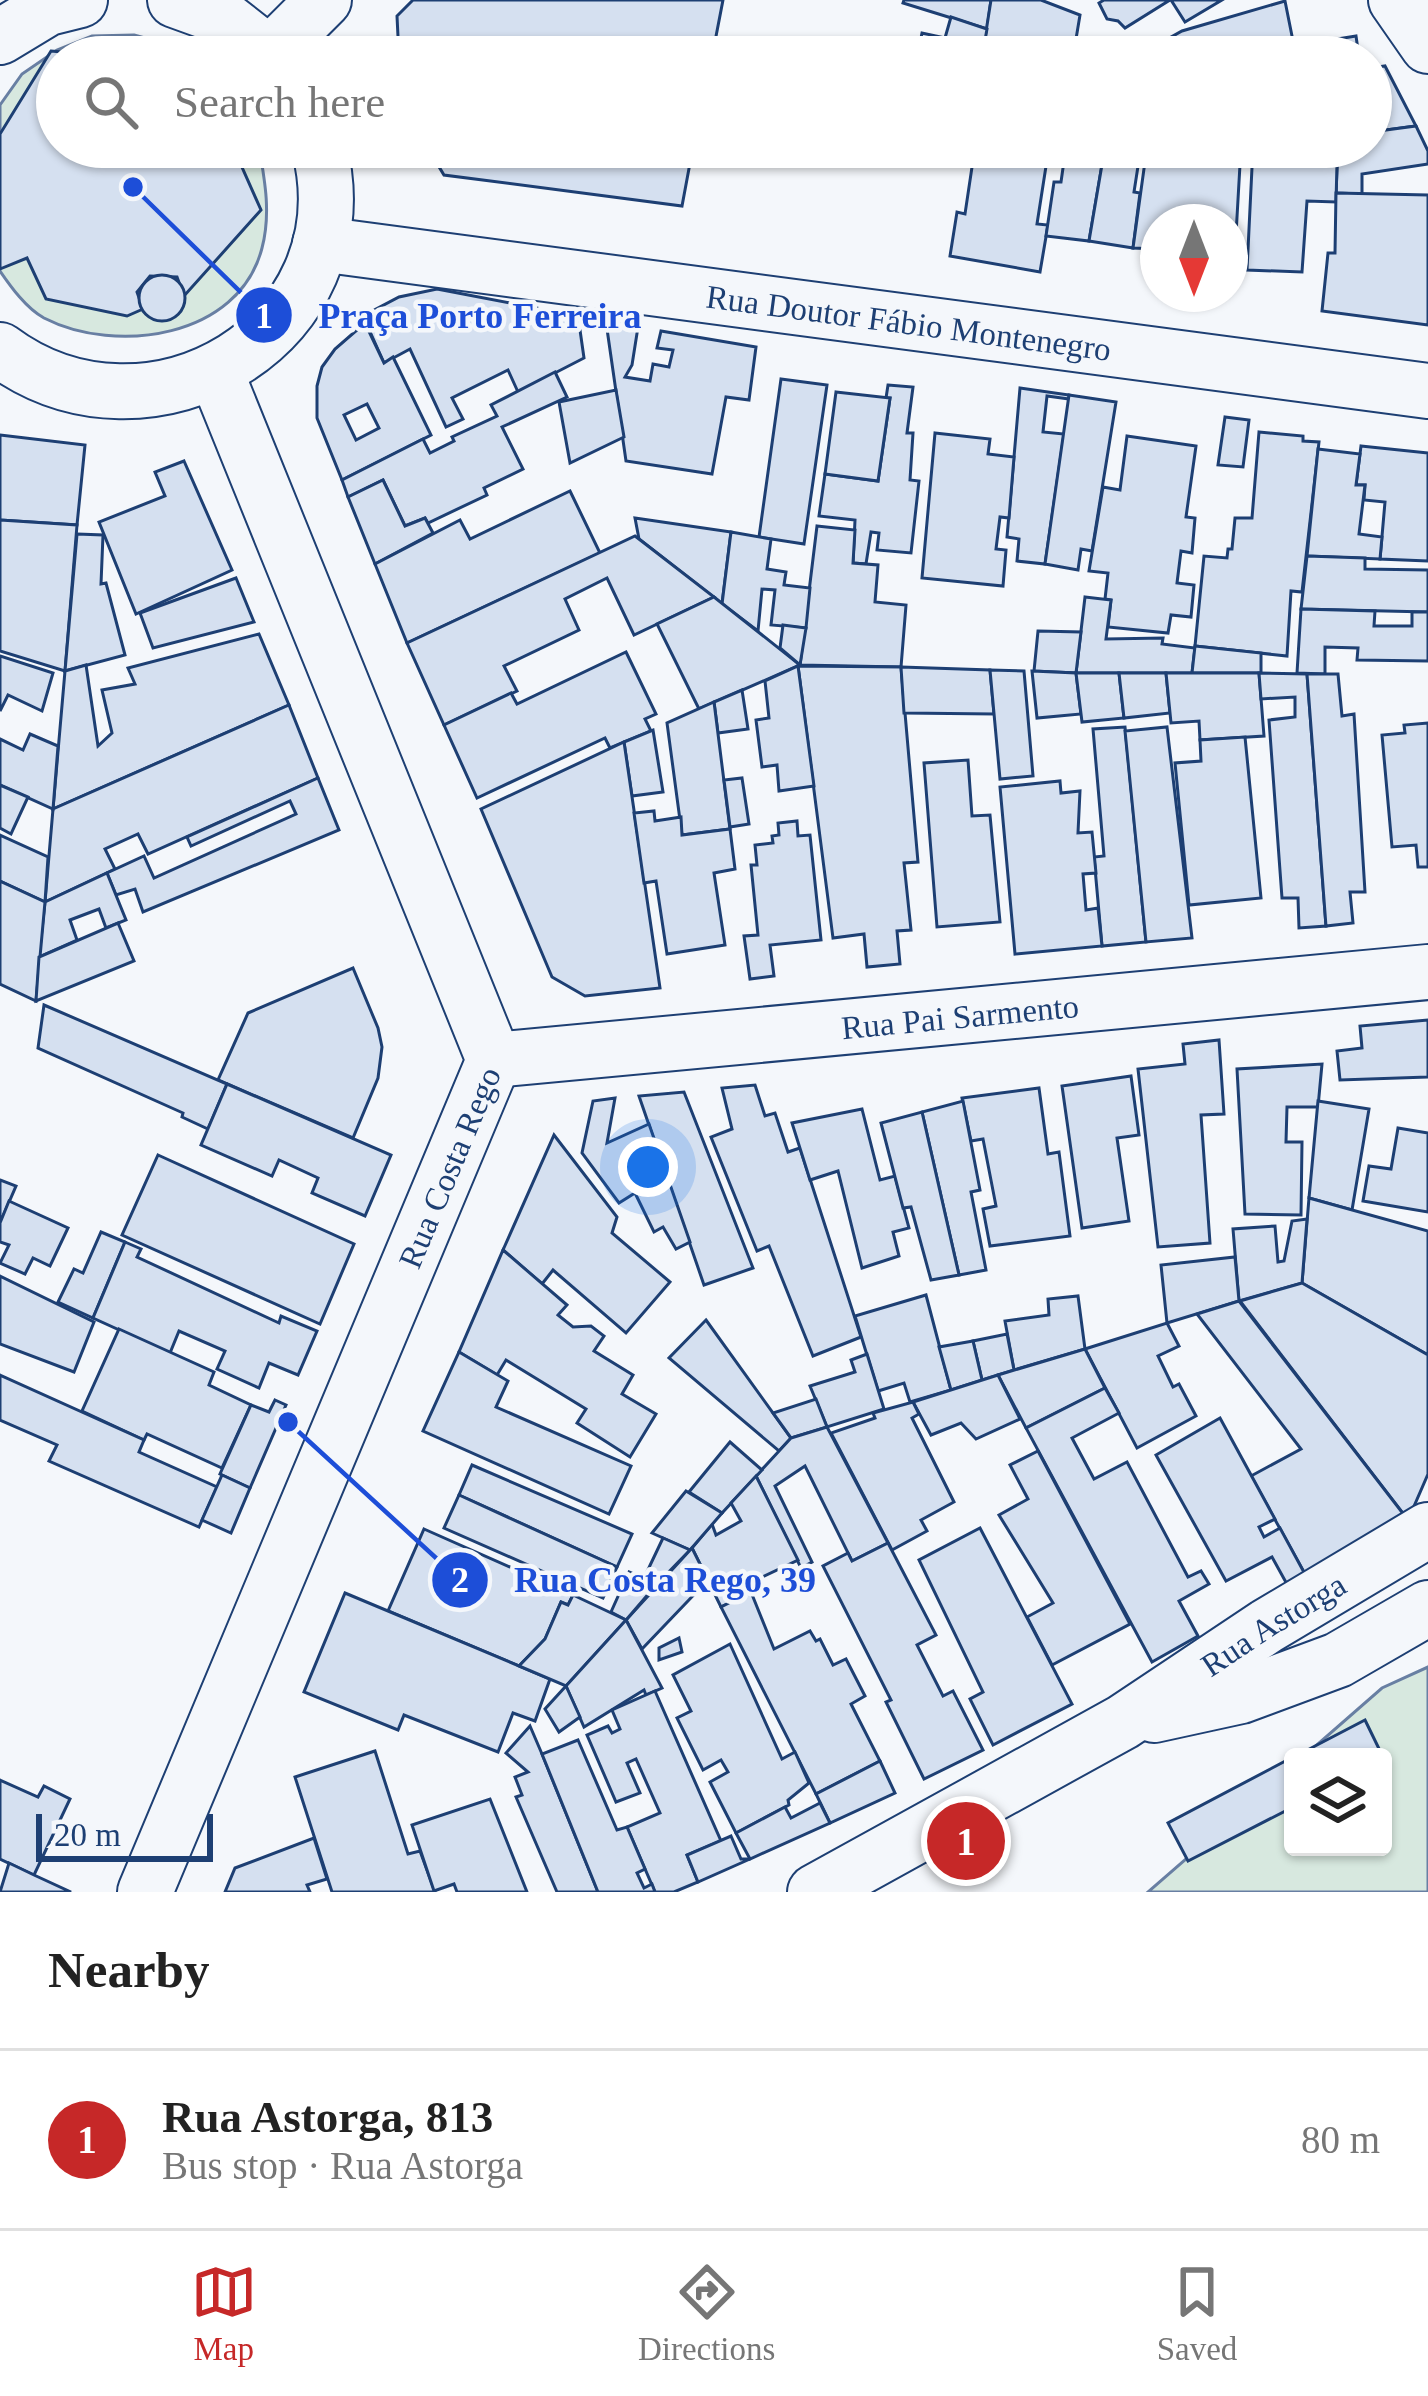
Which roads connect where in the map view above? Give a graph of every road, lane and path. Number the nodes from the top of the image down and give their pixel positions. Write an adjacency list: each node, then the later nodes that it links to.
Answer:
1 (175, 0): 5 (street)
2 (324, 0): 6 (street)
3 (1396, 0): 8 (street)
4 (57, 3): 7 (street)
5 (246, 36)
6 (289, 36)
7 (0, 38)
8 (1428, 46)
9 (324, 168): 10 (street)
10 (320, 244): 12 (street); 13 (street, Rua Doutor Fábio Montenegro)
11 (1, 354): 12 (street)
12 (216, 373): 15 (street, Rua Costa Rego)
13 (1428, 391)
14 (1428, 972): 15 (street, Rua Pai Sarmento)
15 (494, 1060): 19 (street, Rua Costa Rego)
16 (1428, 1530): 18 (street, Rua Astorga)
17 (1428, 1608): 18 (street, Rua Astorga)
18 (1123, 1722): 20 (street, Rua Astorga)
19 (145, 1892)
20 (815, 1892)

